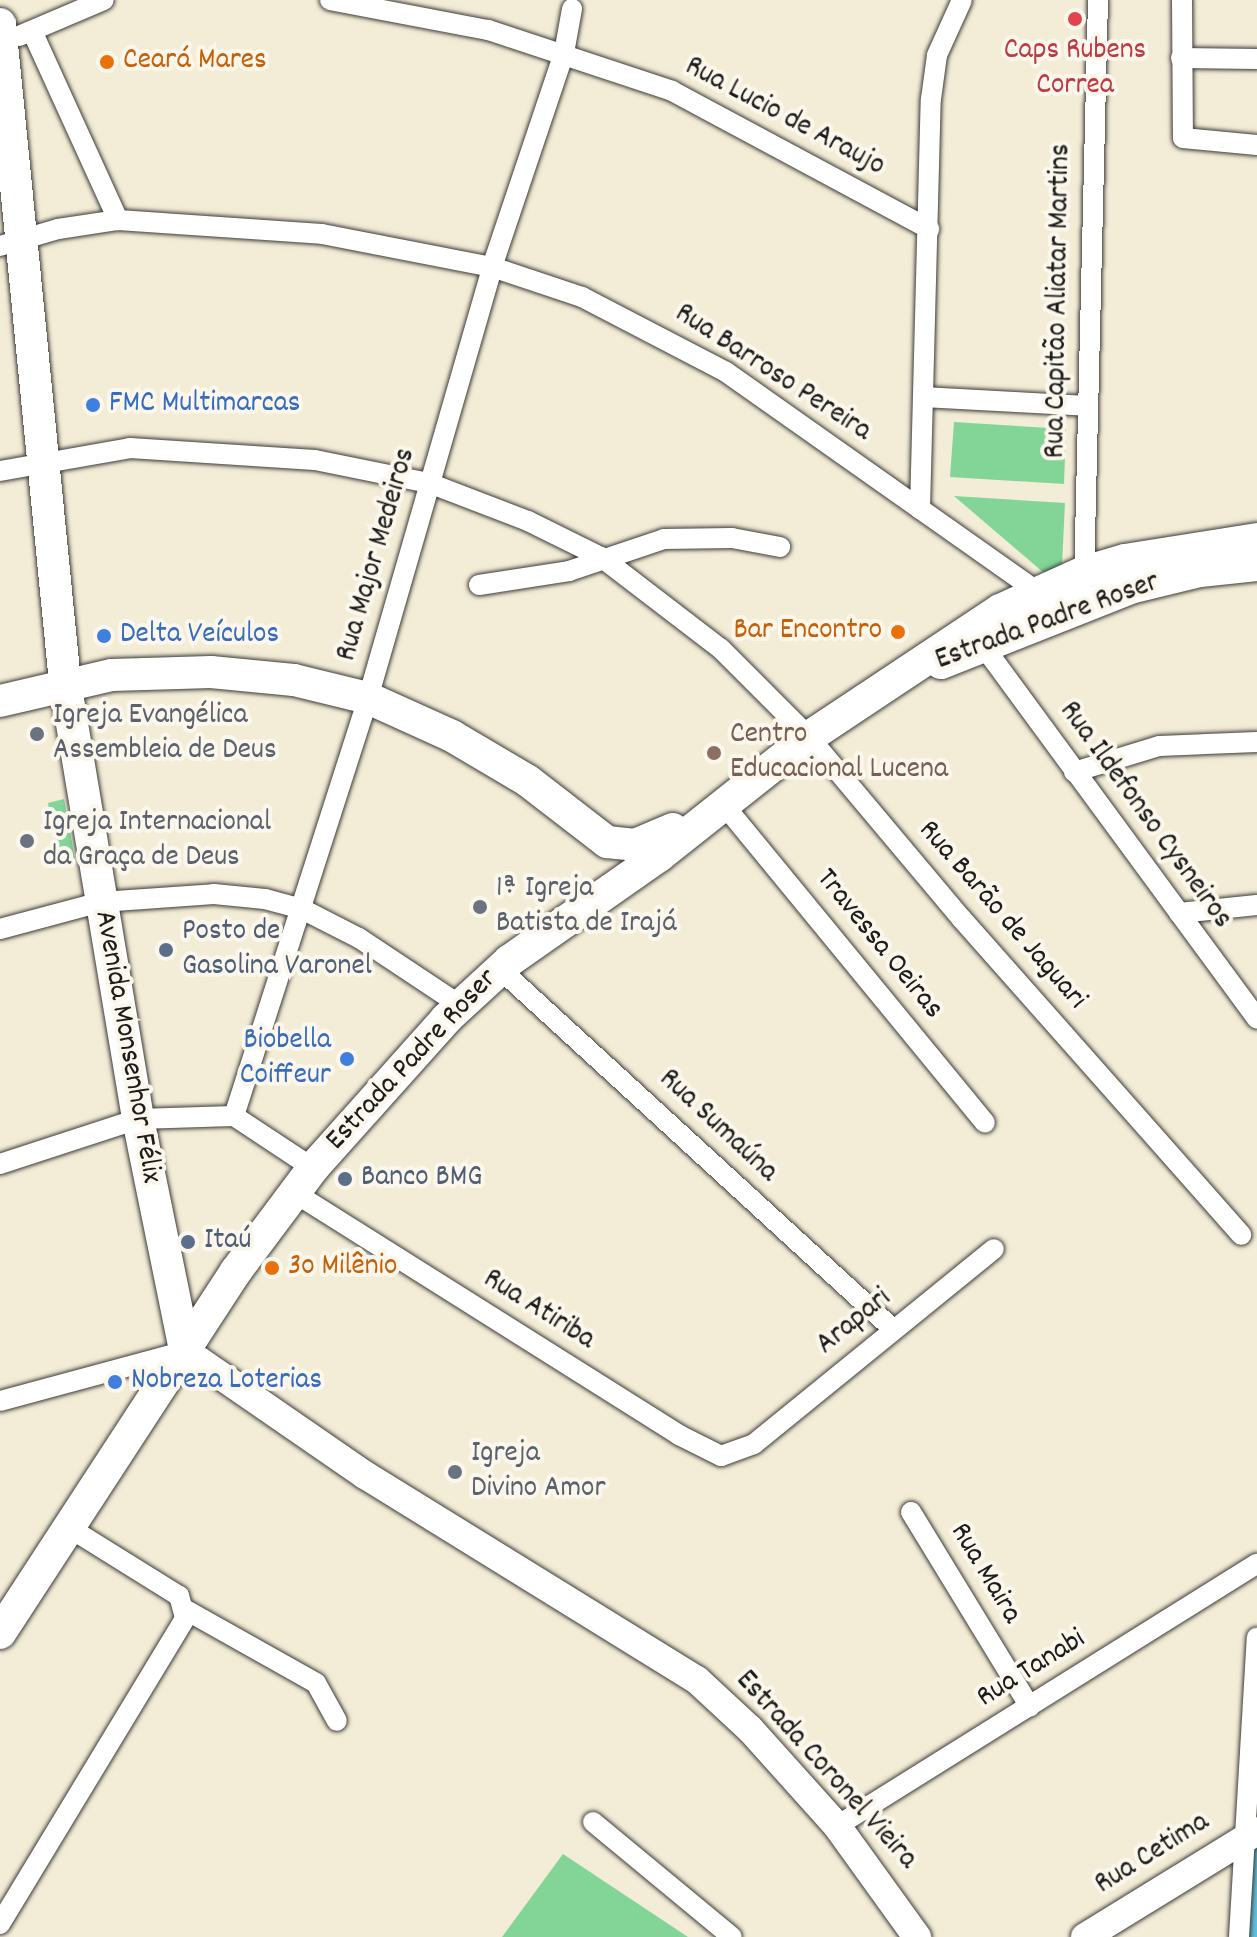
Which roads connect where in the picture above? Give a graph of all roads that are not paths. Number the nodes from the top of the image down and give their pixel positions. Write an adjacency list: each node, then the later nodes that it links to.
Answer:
1 (104, 0): 7 (street)
2 (330, 0): 9 (street, Rua Lucio de Araujo)
3 (962, 0): 14 (street)
4 (1098, 0): 18 (street, Rua Capitão Aliatar Martins)
5 (1182, 0): 10 (street)
6 (572, 9): 9 (street, Rua Major Medeiros)
7 (32, 31): 8 (street); 13 (street)
8 (1, 34): 15 (main road, Avenida Monsenhor Félix)
9 (564, 53): 14 (street, Rua Lucio de Araujo); 16 (street, Rua Major Medeiros)
10 (1181, 58): 11 (street); 12 (street)
11 (1257, 59)
12 (1257, 145)
13 (118, 220): 15 (street, Rua Barroso Pereira); 16 (street, Rua Barroso Pereira)
14 (929, 229): 17 (street)
15 (10, 242): 19 (main road, Avenida Monsenhor Félix)
16 (492, 267): 21 (street, Rua Major Medeiros); 22 (street, Rua Barroso Pereira)
17 (923, 397): 18 (street); 22 (street)
18 (1087, 406): 28 (street, Rua Capitão Aliatar Martins)
19 (40, 460): 20 (street, Rua Barão de Jaguari); 21 (street, Rua Barão de Jaguari); 30 (main road, Avenida Monsenhor Félix)
20 (0, 471)
21 (429, 483): 25 (street, Rua Barão de Jaguari); 34 (street, Rua Major Medeiros)
22 (920, 509): 29 (street, Rua Barroso Pereira)
23 (1257, 539): 28 (main road, Estrada Padre Roser)
24 (780, 547): 25 (street)
25 (601, 557): 27 (street); 37 (street, Rua Barão de Jaguari)
26 (1257, 565): 28 (main road, Estrada Padre Roser)
27 (479, 585)
28 (1084, 588): 29 (main road, Estrada Padre Roser); 31 (main road, Estrada Padre Roser)
29 (1038, 592): 33 (main road, Estrada Padre Roser)
30 (59, 636): 32 (main road, Avenida Monsenhor Félix); 35 (main road)
31 (984, 647): 33 (main road, Estrada Padre Roser); 39 (street, Rua Ildefonso Cysneiros)
32 (65, 682): 34 (main road); 35 (main road); 36 (main road, Avenida Monsenhor Félix)
33 (889, 684): 37 (main road, Estrada Padre Roser)
34 (368, 698): 41 (main road); 44 (street, Rua Major Medeiros)
35 (5, 699): 36 (main road)
36 (72, 732): 42 (main road, Avenida Monsenhor Félix)
37 (809, 737): 40 (main road, Estrada Padre Roser); 55 (street, Rua Barão de Jaguari)
38 (1257, 742): 39 (street)
39 (1074, 772): 45 (street, Rua Ildefonso Cysneiros)
40 (722, 807): 41 (main road); 47 (main road, Estrada Padre Roser); 52 (street, Travessa Oeiras)
41 (583, 825): 47 (main road)
42 (101, 902): 44 (street); 46 (street); 51 (main road, Avenida Monsenhor Félix)
43 (1257, 905): 45 (street)
44 (302, 909): 48 (street); 50 (street, Rua Major Medeiros)
45 (1179, 913): 49 (street, Rua Ildefonso Cysneiros)
46 (0, 929)
47 (505, 965): 48 (main road, Estrada Padre Roser); 57 (street, Rua Sumaúna)
48 (460, 1005): 54 (main road, Estrada Padre Roser)
49 (1257, 1019)
50 (234, 1116): 51 (street); 54 (street, Rua Atiriba)
51 (138, 1119): 53 (street); 58 (main road, Avenida Monsenhor Félix)
52 (985, 1123)
53 (0, 1164)
54 (304, 1181): 58 (main road, Estrada Padre Roser); 60 (street, Rua Atiriba)
55 (1241, 1235)
56 (994, 1249): 57 (street, Arapari)
57 (894, 1330): 60 (street, Arapari)
58 (185, 1351): 59 (street); 62 (main road); 70 (street, Estrada Coronel Vieira)
59 (0, 1401)
60 (754, 1444)
61 (911, 1512): 67 (street, Rua Maira)
62 (68, 1527): 64 (street); 65 (main road)
63 (1257, 1564): 67 (street, Rua Tanabi)
64 (186, 1610): 68 (street); 72 (street)
65 (0, 1633)
66 (1257, 1638): 71 (street)
67 (1030, 1707): 70 (street, Rua Tanabi)
68 (337, 1721)
69 (593, 1822): 73 (street)
70 (837, 1826): 74 (street, Estrada Coronel Vieira)
71 (1251, 1835): 75 (street, Rua Cetima); 76 (street)
72 (0, 1924)
73 (732, 1937)
74 (917, 1937)
75 (1085, 1937)
76 (1239, 1937)

